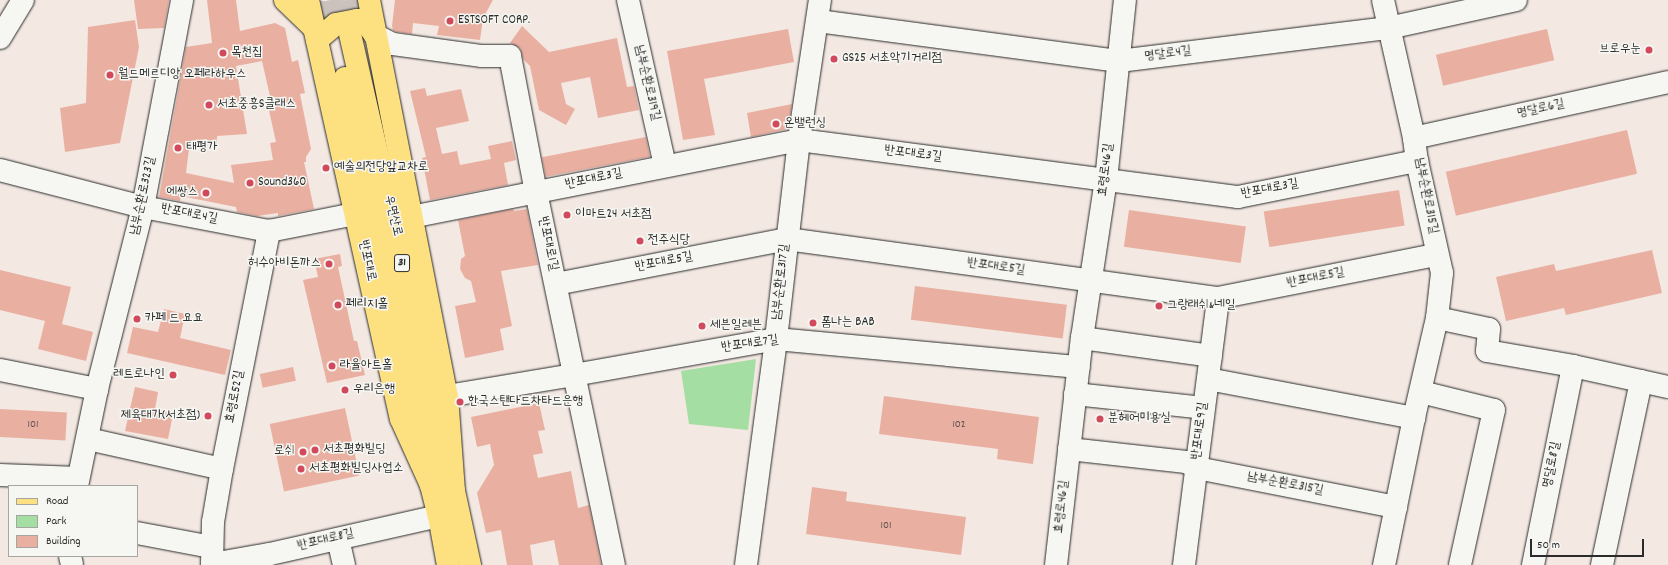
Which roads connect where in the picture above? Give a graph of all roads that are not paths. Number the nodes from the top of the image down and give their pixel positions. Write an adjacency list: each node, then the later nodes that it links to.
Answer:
1 (23, 0): 15 (street)
2 (182, 0): 25 (street, 남부순환로323길)
3 (285, 0): 13 (main road)
4 (308, 0): 13 (main road, 반포대로)
5 (368, 0): 14 (main road)
6 (374, 0): 14 (main road)
7 (628, 0): 21 (street, 남부순환로319길)
8 (1125, 0): 16 (street, 효령로46길)
9 (1383, 0): 12 (street, 남부순환로315길)
10 (1516, 0): 12 (street, 명달로4길)
11 (819, 11): 16 (street, 명달로4길); 19 (street, 남부순환로317길)
12 (1389, 28): 16 (street, 명달로4길); 18 (street, 남부순환로315길)
13 (329, 35): 14 (main road); 26 (main road, 반포대로); 57 (main road, 우면산로 / 31); 58 (main road, 우면산로 / 31)
14 (375, 35): 24 (street, 반포대로1길); 27 (main road)
15 (0, 38)
16 (1119, 61): 23 (street, 효령로46길)
17 (1668, 84): 18 (street, 명달로6길)
18 (1414, 138): 20 (street, 남부순환로315길)
19 (799, 140): 21 (street, 반포대로3길); 23 (street, 반포대로3길); 29 (street, 남부순환로317길)
20 (1417, 161): 23 (street, 반포대로3길); 30 (street, 남부순환로315길)
21 (665, 166): 24 (street, 반포대로3길)
22 (0, 170): 25 (street, 반포대로4길)
23 (1106, 180): 31 (street, 효령로46길)
24 (536, 192): 27 (street, 반포대로3길); 32 (street, 반포대로1길)
25 (143, 207): 28 (street, 반포대로4길); 45 (street, 남부순환로323길)
26 (356, 214): 28 (street, 반포대로4길); 57 (main road, 반포대로)
27 (412, 217): 48 (main road)
28 (269, 231): 54 (street, 효령로52길)
29 (786, 239): 31 (street, 반포대로5길); 32 (street, 반포대로5길); 36 (street, 남부순환로317길)
30 (1436, 255): 33 (street, 반포대로5길); 34 (street, 남부순환로315길)
31 (1091, 282): 33 (street, 반포대로5길); 35 (street, 효령로46길)
32 (556, 284): 41 (street, 반포대로1길)
33 (1218, 298): 37 (street, 반포대로9길)
34 (1437, 318): 38 (street); 46 (street, 남부순환로315길)
35 (1082, 338): 37 (street); 39 (street, 효령로46길)
36 (776, 339): 39 (street, 반포대로7길); 41 (street, 반포대로7길); 69 (street, 남부순환로317길)
37 (1211, 356): 42 (street, 반포대로9길)
38 (1573, 366): 43 (street); 74 (street, 명달로8길)
39 (1079, 367): 47 (street, 효령로46길)
40 (0, 370): 45 (street)
41 (574, 375): 48 (street, 반포대로7길); 68 (street, 반포대로1길)
42 (1208, 379): 49 (street, 반포대로9길); 50 (street)
43 (1641, 381): 44 (street); 75 (street)
44 (1668, 387)
45 (97, 389): 51 (street, 남부순환로323길)
46 (1421, 392): 50 (street, 남부순환로315길); 73 (street)
47 (1075, 394): 49 (street); 52 (street, 효령로46길)
48 (447, 396): 58 (main road)
49 (1203, 408): 53 (street, 반포대로9길)
50 (1414, 418): 59 (street, 남부순환로315길)
51 (88, 439): 54 (street); 56 (street, 남부순환로323길)
52 (1069, 449): 53 (street); 70 (street, 효령로46길)
53 (1197, 468): 59 (street, 남부순환로315길); 71 (street, 반포대로9길)
54 (222, 469): 63 (street, 효령로52길)
55 (0, 475): 56 (street, 남부순환로323길)
56 (77, 482)
57 (431, 484): 60 (main road, 반포대로 / 31)
58 (454, 492): 67 (main road)
59 (1396, 507): 72 (street, 남부순환로315길)
60 (440, 516): 62 (street, 반포대로8길); 66 (main road, 반포대로 / 31)
61 (138, 533): 63 (street)
62 (338, 539): 64 (street, 반포대로8길); 65 (street)
63 (212, 559): 64 (street, 반포대로8길)
64 (272, 559)
65 (344, 565)
66 (448, 565)
67 (470, 565)
68 (614, 565)
69 (746, 565)
70 (1056, 565)
71 (1184, 565)
72 (1384, 565)
73 (1460, 565)
74 (1533, 565)
75 (1602, 565)

